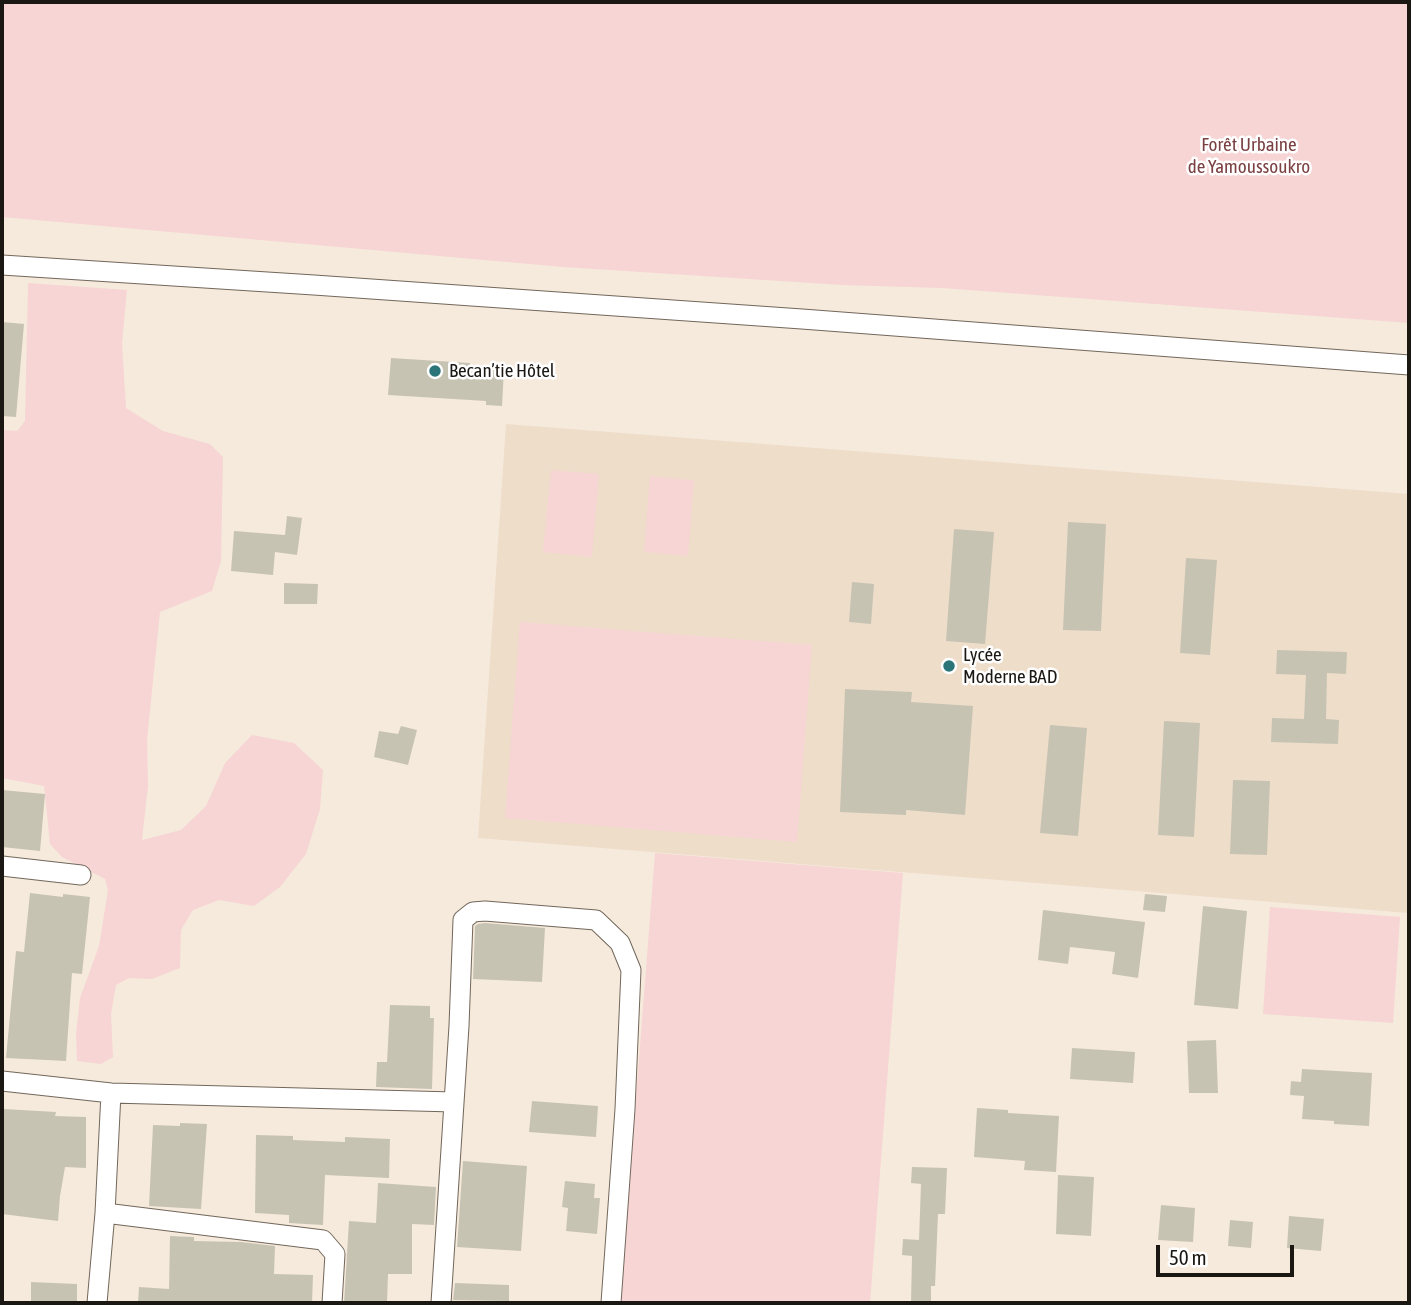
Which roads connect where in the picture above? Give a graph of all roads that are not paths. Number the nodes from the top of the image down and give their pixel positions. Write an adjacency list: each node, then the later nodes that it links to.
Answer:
1 (2, 265): 2 (street)
2 (1409, 365)
3 (2, 866): 4 (street)
4 (81, 875)
5 (2, 1082): 6 (street)
6 (111, 1093): 7 (street); 8 (street)
7 (454, 1102): 11 (street); 12 (street)
8 (105, 1213): 9 (street); 10 (street)
9 (97, 1303)
10 (332, 1303)
11 (441, 1303)
12 (611, 1303)

